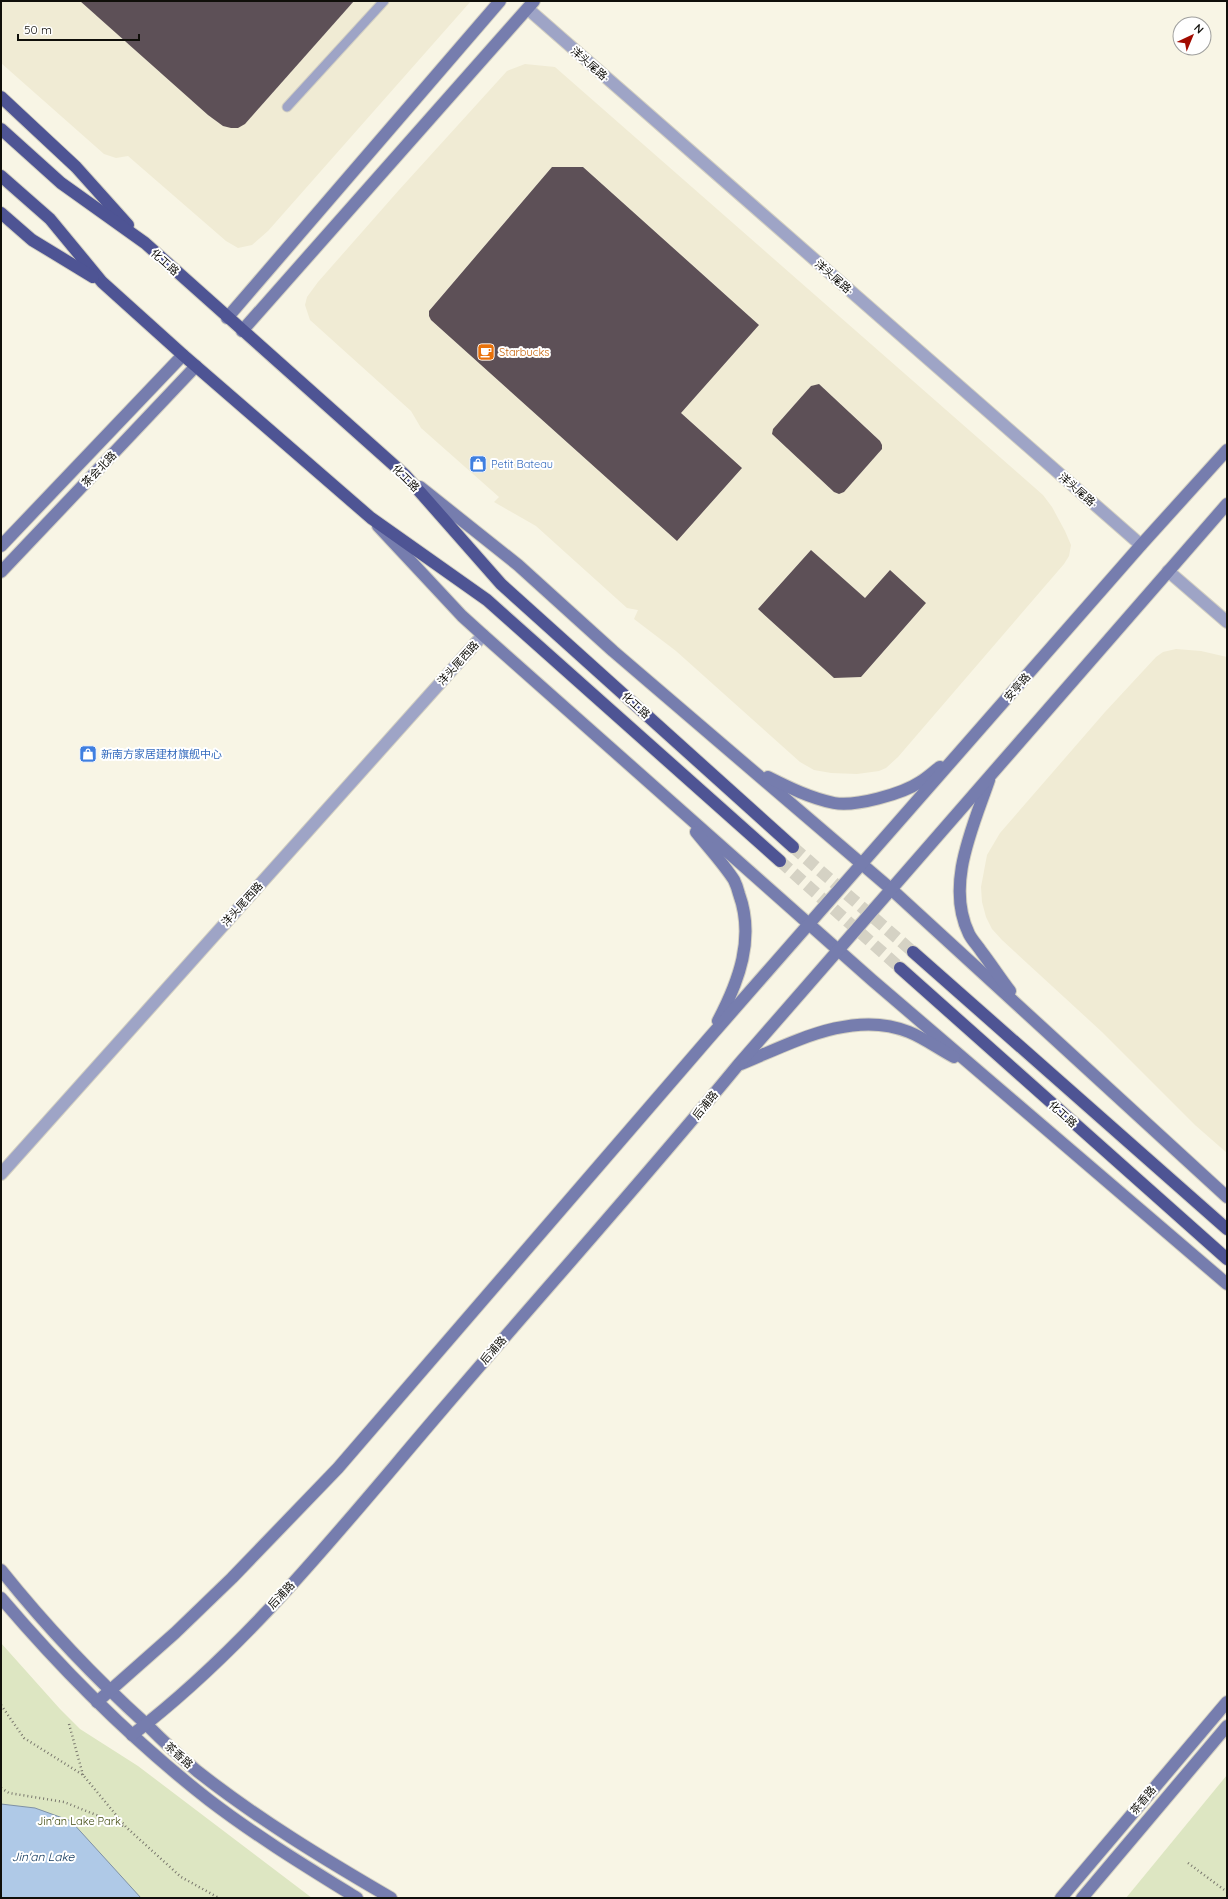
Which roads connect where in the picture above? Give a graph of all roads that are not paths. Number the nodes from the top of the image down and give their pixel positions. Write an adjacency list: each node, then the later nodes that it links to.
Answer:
1 (384, 1): 5 (lane)
2 (500, 1): 11 (main road)
3 (531, 5): 12 (main road); 19 (street, 洋头尾路·)
4 (1, 97): 9 (highway)
5 (287, 107)
6 (1, 129): 9 (highway, 化工路)
7 (1, 176): 10 (highway, 化工路)
8 (1, 213): 10 (highway)
9 (145, 243): 11 (highway, 化工路)
10 (102, 282): 13 (highway, 化工路)
11 (227, 318): 12 (highway, 化工路)
12 (242, 331): 16 (highway, 化工路)
13 (183, 355): 14 (highway, 化工路); 20 (main road, 茶会北路)
14 (196, 366): 18 (highway, 化工路); 22 (main road, 茶会北路)
15 (1227, 450): 19 (main road, 安亭路)
16 (405, 475): 26 (main road); 29 (highway, 化工路)
17 (1227, 504): 21 (main road)
18 (371, 518): 24 (main road); 30 (highway, 化工路)
19 (1141, 545): 25 (main road, 安亭路)
20 (1, 546)
21 (1168, 571): 23 (street); 27 (main road)
22 (1, 572)
23 (1227, 622)
24 (483, 635): 28 (main road); 41 (street, 洋头尾西路)
25 (963, 749): 26 (main road); 31 (main road, 安亭路)
26 (753, 770): 31 (main road)
27 (992, 774): 32 (main road); 37 (main road)
28 (677, 807): 33 (main road); 38 (main road)
29 (793, 846)
30 (780, 861)
31 (861, 864): 32 (main road); 33 (main road, 安亭路)
32 (890, 890): 34 (main road); 37 (main road)
33 (809, 924): 34 (main road); 38 (main road)
34 (838, 950): 39 (main road, 后浦路); 40 (main road)
35 (913, 952): 43 (highway, 化工路)
36 (900, 968): 44 (highway, 化工路)
37 (1023, 1010): 42 (main road)
38 (709, 1038): 48 (main road)
39 (738, 1065): 40 (main road); 51 (main road, 后浦路)
40 (976, 1069): 45 (main road)
41 (1, 1174)
42 (1227, 1197)
43 (1227, 1229)
44 (1227, 1259)
45 (1227, 1284)
46 (1, 1570): 48 (main road, 茶香路)
47 (1, 1598): 49 (main road, 茶香路)
48 (110, 1691): 49 (main road); 51 (main road, 茶香路)
49 (97, 1702): 53 (main road, 茶香路)
50 (1227, 1702): 56 (main road, 茶香路)
51 (146, 1724): 53 (main road, 后浦路); 55 (main road, 茶香路)
52 (1227, 1726): 57 (main road, 茶香路)
53 (132, 1735): 54 (main road, 茶香路)
54 (357, 1898)
55 (392, 1898)
56 (1061, 1898)
57 (1082, 1898)

